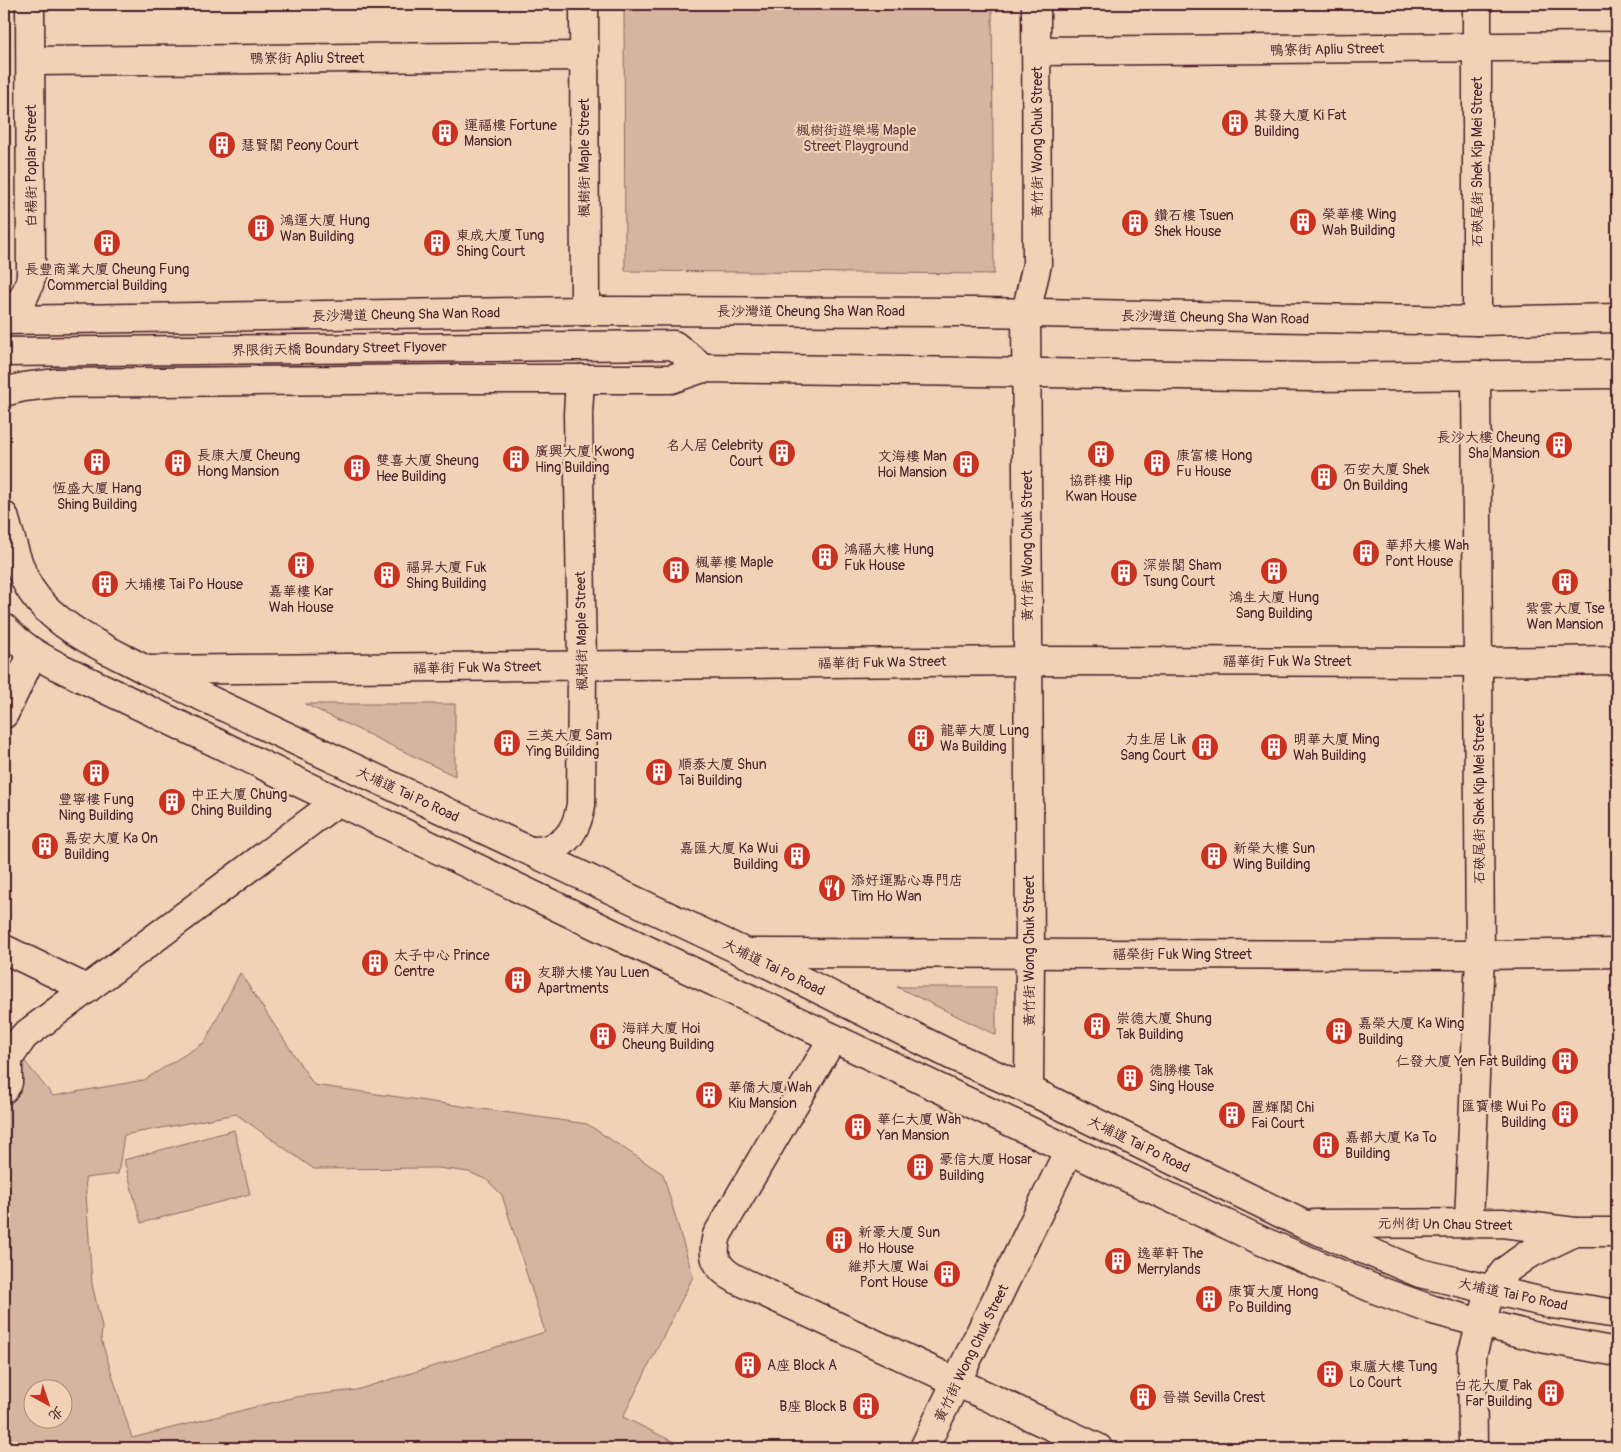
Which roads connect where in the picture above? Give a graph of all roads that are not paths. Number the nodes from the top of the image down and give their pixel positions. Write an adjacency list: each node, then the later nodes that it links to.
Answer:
1 (30, 4): 9 (street, 白楊街 Poplar Street)
2 (584, 4): 8 (street, 楓樹街 Maple Street)
3 (1036, 4): 7 (street, 黃竹街 Wong Chuk Street)
4 (1477, 4): 6 (street, 石硤尾街 Shek Kip Mei Street)
5 (1617, 46): 6 (street, 鴨寮街 Apliu Street)
6 (1477, 48): 7 (street, 鴨寮街 Apliu Street); 14 (street, 石硤尾街 Shek Kip Mei Street)
7 (1036, 51): 11 (street, 黃竹街 Wong Chuk Street)
8 (584, 56): 9 (street, 鴨寮街 Apliu Street); 10 (street, 楓樹街 Maple Street)
9 (31, 61): 13 (street, 白楊街 Poplar Street)
10 (585, 312): 11 (street, 長沙灣道 Cheung Sha Wan Road); 13 (street, 長沙灣道 Cheung Sha Wan Road)
11 (1026, 314): 14 (street, 長沙灣道 Cheung Sha Wan Road); 17 (street, 黃竹街 Wong Chuk Street)
12 (1617, 318): 14 (street, 長沙灣道 Cheung Sha Wan Road)
13 (4, 319)
14 (1477, 321)
15 (4, 352): 16 (street, 界限街天橋 Boundary Street Flyover)
16 (702, 368): 17 (street); 20 (street)
17 (1027, 374): 19 (street); 26 (street, 黃竹街 Wong Chuk Street)
18 (1617, 374): 19 (street)
19 (1476, 375): 27 (street, 石硤尾街 Shek Kip Mei Street)
20 (580, 379): 21 (street); 28 (street, 楓樹街 Maple Street)
21 (4, 392)
22 (4, 516): 29 (street, 大埔道 Tai Po Road)
23 (4, 628): 24 (street)
24 (33, 653): 30 (street); 31 (street)
25 (1617, 660): 27 (street, 福華街 Fuk Wa Street)
26 (1028, 661): 27 (street, 福華街 Fuk Wa Street); 28 (street, 福華街 Fuk Wa Street); 36 (street, 黃竹街 Wong Chuk Street)
27 (1478, 662): 37 (street, 石硤尾街 Shek Kip Mei Street)
28 (582, 666): 29 (street, 福華街 Fuk Wa Street); 32 (street, 楓樹街 Maple Street)
29 (146, 670): 32 (street, 大埔道 Tai Po Road)
30 (4, 714)
31 (338, 801): 38 (street); 39 (street)
32 (531, 851): 34 (street, 大埔道 Tai Po Road)
33 (4, 949): 38 (street)
34 (746, 953): 36 (street, 福榮街 Fuk Wing Street); 41 (street, 大埔道 Tai Po Road)
35 (1617, 953): 37 (street, 福榮街 Fuk Wing Street)
36 (1030, 954): 37 (street, 福榮街 Fuk Wing Street); 41 (street, 黃竹街 Wong Chuk Street)
37 (1480, 955): 43 (street, 石硤尾街 Shek Kip Mei Street)
38 (87, 989): 40 (street)
39 (834, 1038): 42 (street); 51 (street)
40 (4, 1089)
41 (1029, 1090): 44 (street, 大埔道 Tai Po Road)
42 (1069, 1150): 49 (street); 51 (street, 黃竹街 Wong Chuk Street)
43 (1469, 1222): 44 (street, 元州街 Un Chau Street); 45 (street, 元州街 Un Chau Street)
44 (1303, 1224): 47 (street, 大埔道 Tai Po Road)
45 (1575, 1232): 46 (street, 元州街 Un Chau Street); 47 (street)
46 (1617, 1232)
47 (1491, 1289): 48 (street, 大埔道 Tai Po Road); 49 (street)
48 (1617, 1314)
49 (1481, 1323): 50 (street); 54 (street)
50 (1617, 1352)
51 (956, 1382): 52 (street, 黃竹街 Wong Chuk Street); 53 (street)
52 (924, 1448)
53 (1098, 1448)
54 (1473, 1448)

